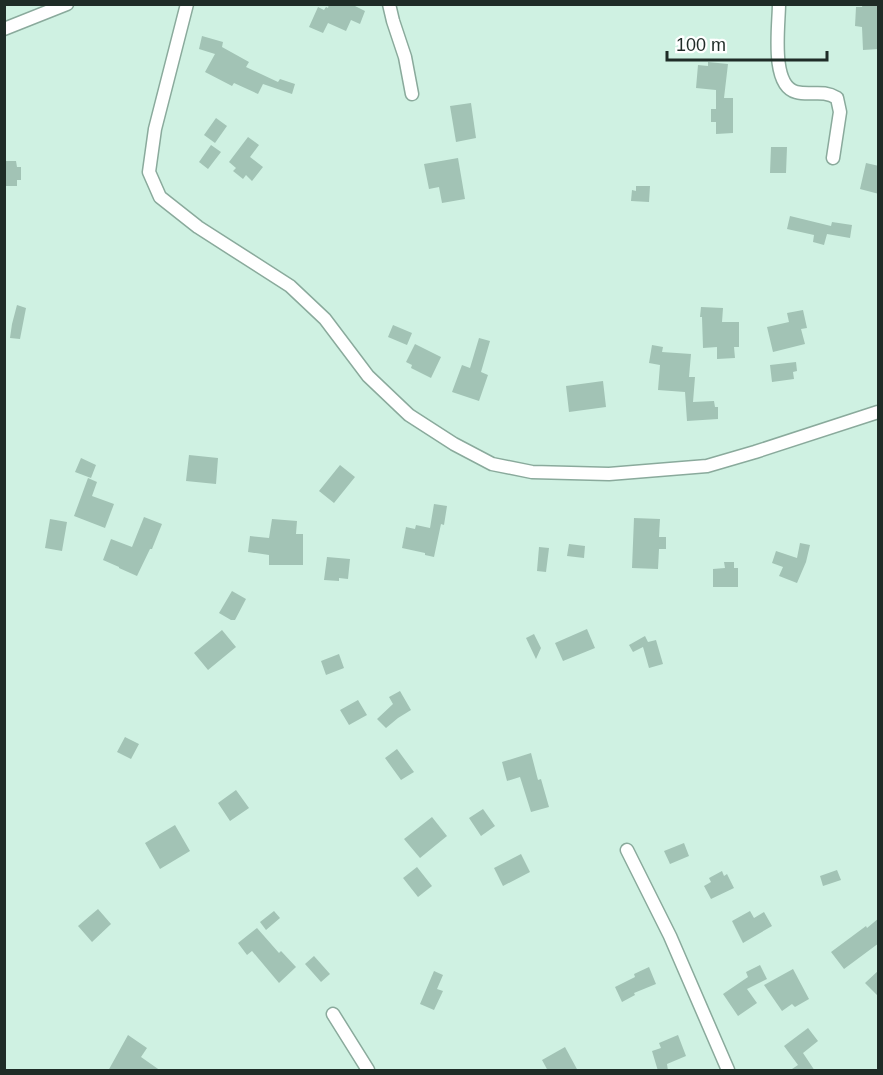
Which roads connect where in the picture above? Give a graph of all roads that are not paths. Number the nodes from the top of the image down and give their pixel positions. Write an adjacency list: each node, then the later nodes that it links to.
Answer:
1 (68, 4): 5 (street)
2 (187, 4): 8 (street)
3 (389, 4): 6 (street)
4 (779, 4): 7 (street)
5 (4, 29)
6 (412, 94)
7 (833, 158)
8 (879, 412)
9 (627, 850): 12 (street)
10 (333, 1014): 11 (street)
11 (368, 1071)
12 (728, 1071)

